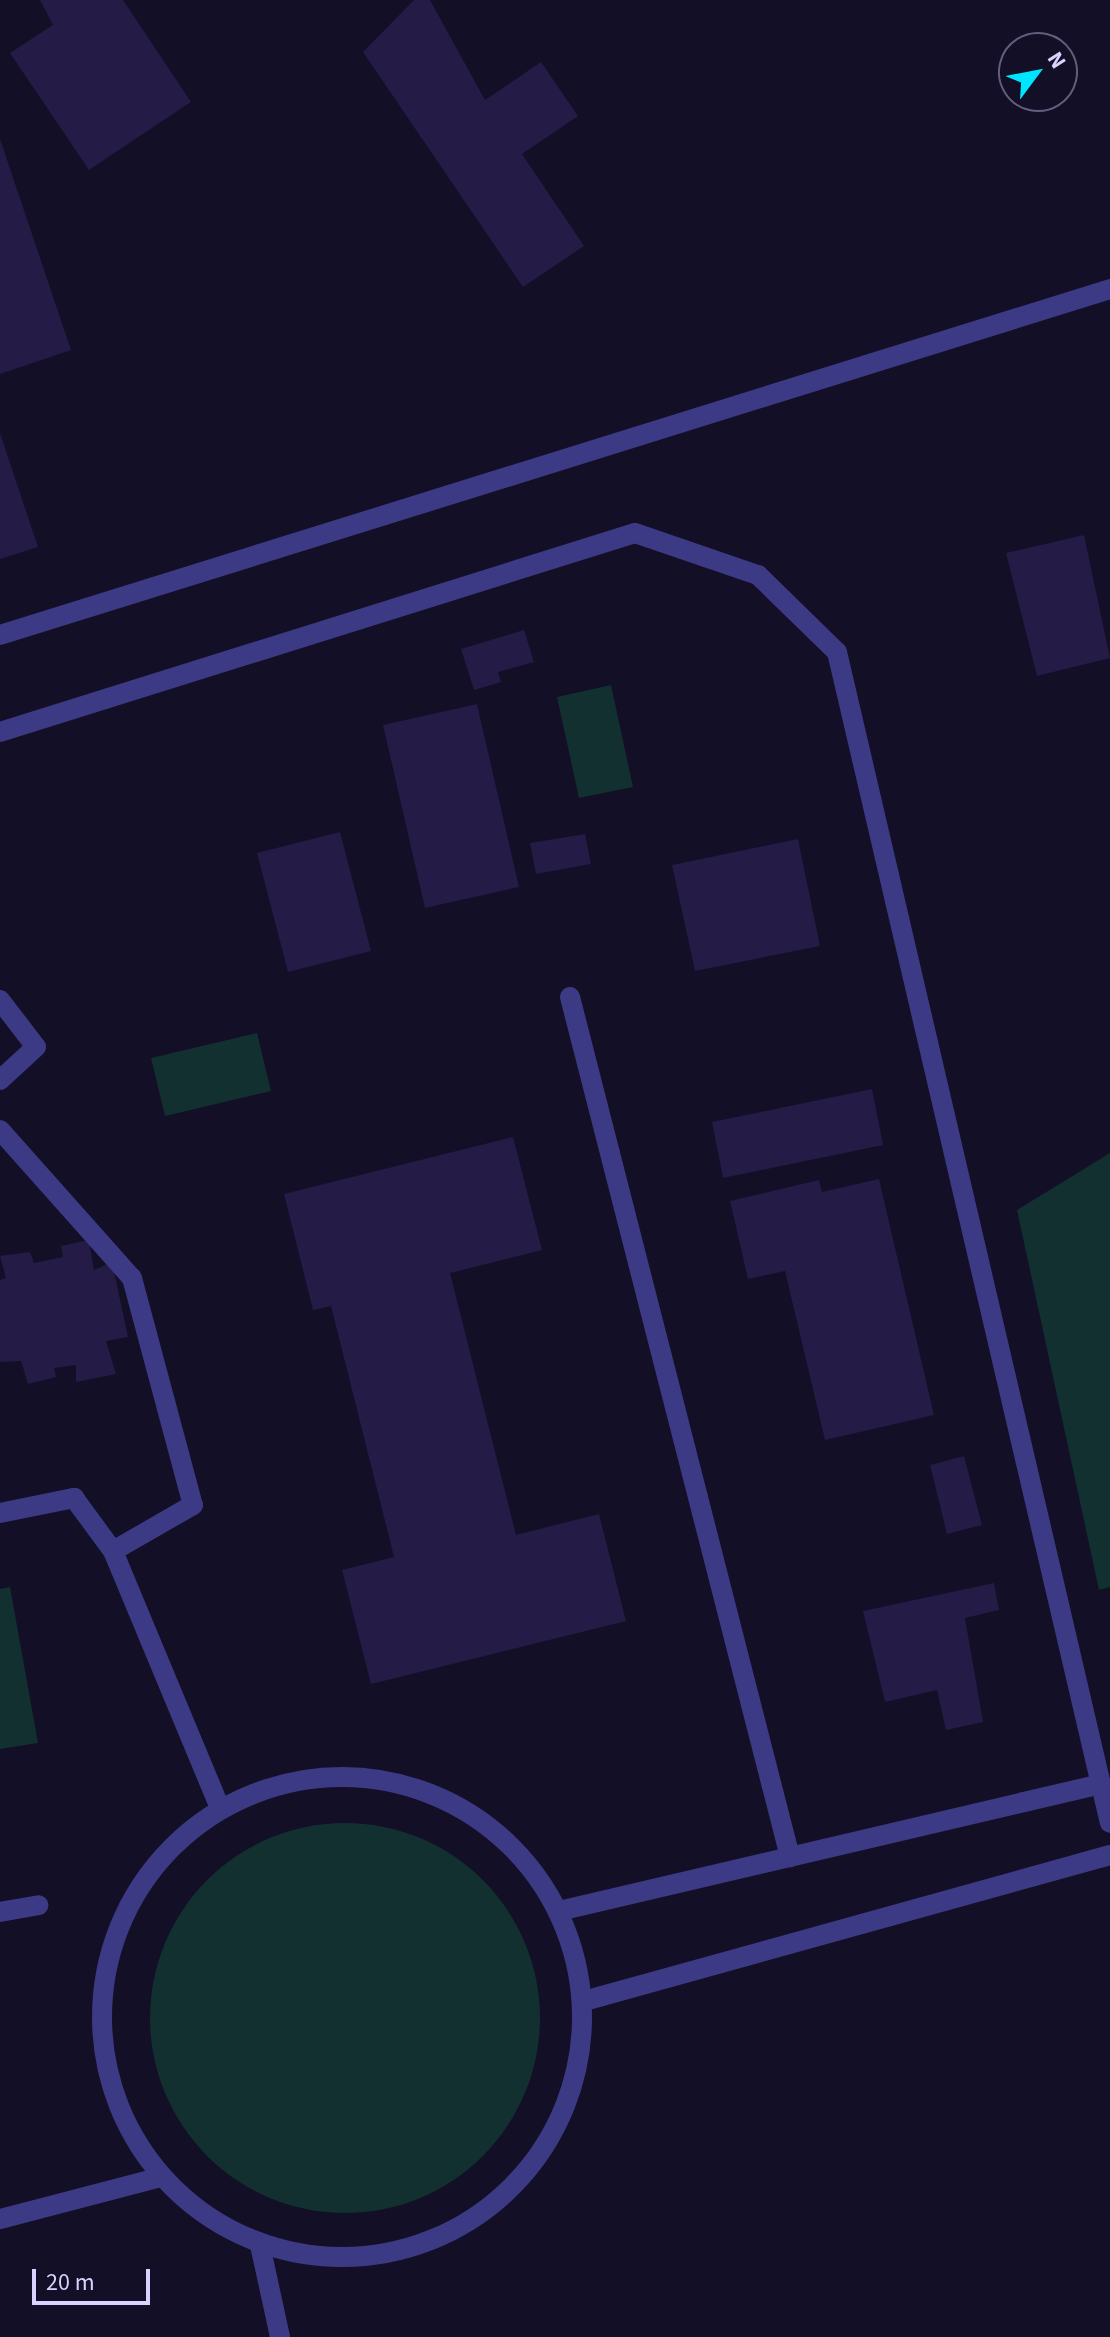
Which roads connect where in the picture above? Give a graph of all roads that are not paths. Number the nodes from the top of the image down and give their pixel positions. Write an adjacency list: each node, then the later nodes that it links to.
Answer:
1 (1110, 289): 2 (street)
2 (0, 635)
3 (0, 732): 10 (street)
4 (570, 997): 14 (street)
5 (0, 1000): 6 (street)
6 (0, 1080)
7 (0, 1130): 9 (street)
8 (0, 1513): 9 (street)
9 (113, 1551): 11 (street)
10 (1101, 1784): 12 (street); 14 (street)
11 (220, 1808): 16 (street); 19 (street)
12 (1110, 1823)
13 (1110, 1855): 18 (street)
14 (790, 1857): 16 (street)
15 (38, 1905): 17 (street)
16 (559, 1911): 18 (street)
17 (0, 1912)
18 (584, 2001): 21 (street)
19 (161, 2177): 20 (street); 21 (street)
20 (0, 2219)
21 (260, 2245): 22 (street)
22 (280, 2337)

